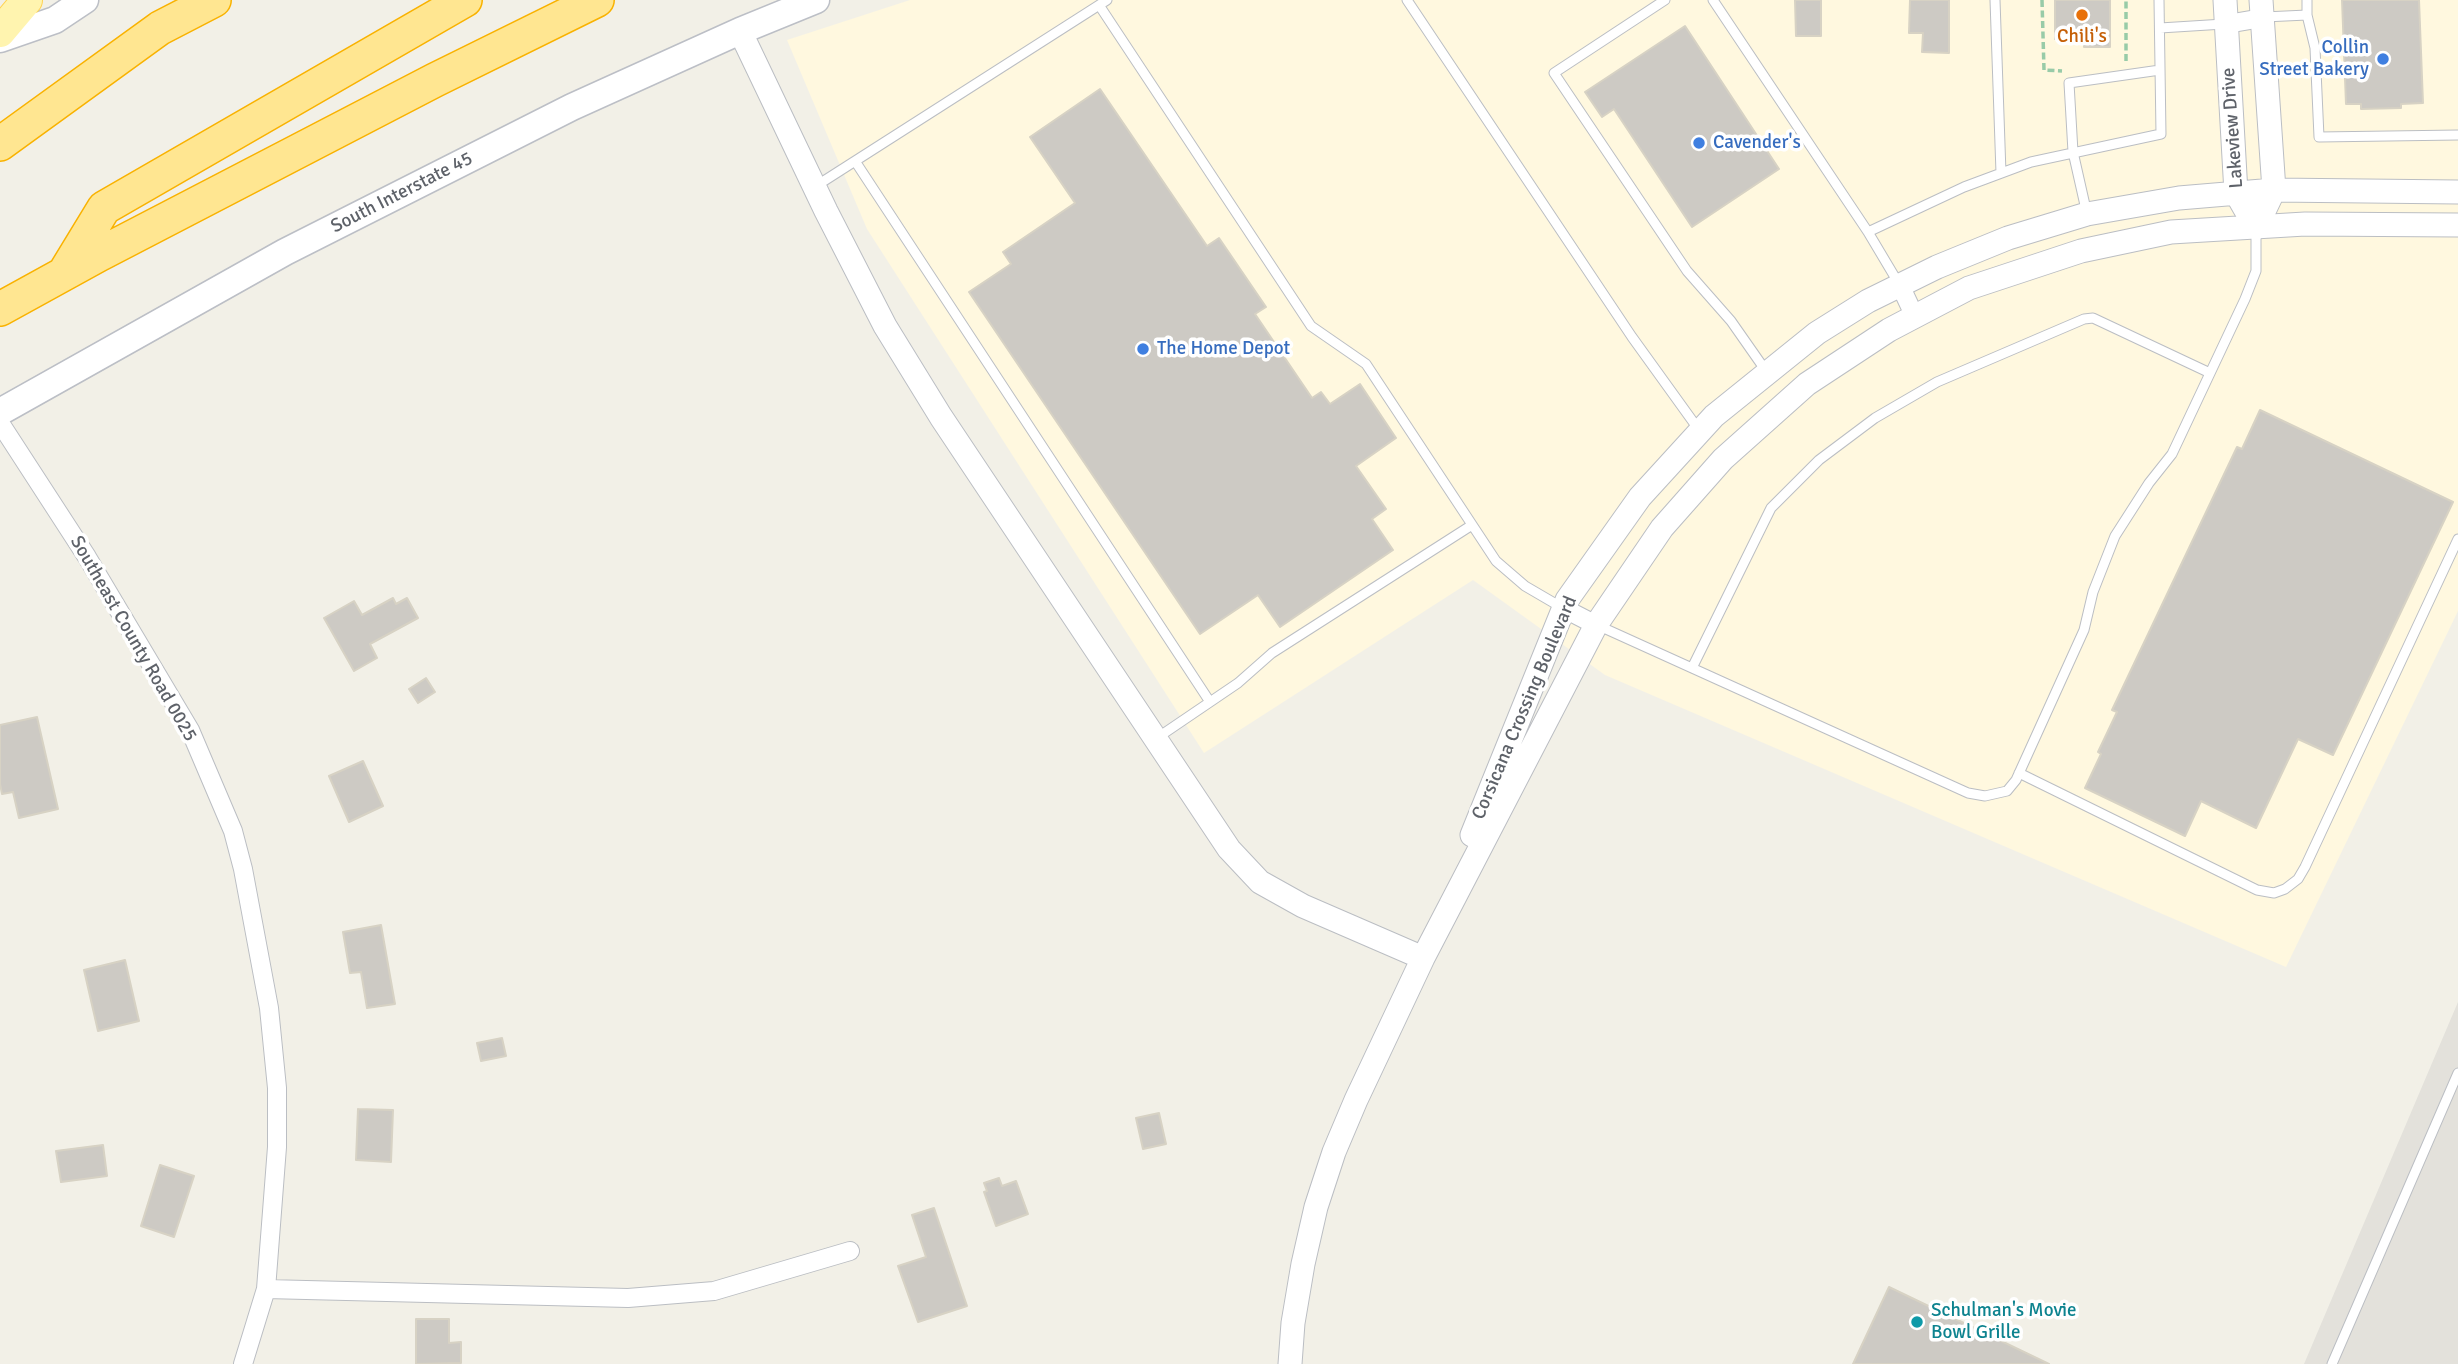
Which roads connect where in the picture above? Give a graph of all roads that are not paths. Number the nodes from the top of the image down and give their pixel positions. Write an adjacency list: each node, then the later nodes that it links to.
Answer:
1 (27, 0): 20 (main road)
2 (85, 0): 21 (main road)
3 (214, 0): 24 (highway)
4 (465, 0): 36 (highway)
5 (597, 0): 36 (highway)
6 (816, 0): 19 (main road, South Interstate 45)
7 (1407, 0): 44 (lane)
8 (1665, 0): 40 (lane)
9 (1713, 0): 35 (lane)
10 (1995, 0): 27 (lane)
11 (2159, 0): 18 (lane)
12 (2225, 0): 17 (street, Lakeview Drive)
13 (2307, 0): 16 (lane)
14 (1103, 3): 26 (lane); 45 (lane)
15 (2261, 9): 16 (lane); 17 (street); 29 (street, Lakeview Drive)
16 (2307, 15): 23 (lane)
17 (2227, 24): 18 (lane); 31 (street, Lakeview Drive)
18 (2160, 29): 22 (lane)
19 (740, 31): 28 (street); 42 (main road, South Interstate 45)
20 (0, 32)
21 (0, 39)
22 (2160, 70): 25 (lane); 25 (lane)
23 (2458, 135)
24 (0, 144)
25 (2073, 152): 27 (lane); 32 (lane)
26 (855, 161): 28 (lane); 50 (lane)
27 (2001, 173): 35 (lane)
28 (815, 187): 51 (street)
29 (2274, 190): 30 (street, Corsicana Crossing Boulevard); 31 (street, Corsicana Crossing Boulevard); 34 (street, Lakeview Drive)
30 (2458, 192)
31 (2236, 193): 32 (street, Corsicana Crossing Boulevard); 34 (street, Lakeview Drive)
32 (2087, 214): 37 (street, Corsicana Crossing Boulevard)
33 (2458, 226): 34 (street, Corsicana Crossing Boulevard)
34 (2256, 228): 39 (street, Corsicana Crossing Boulevard); 41 (lane)
35 (1868, 232): 37 (lane)
36 (63, 274): 38 (highway)
37 (1900, 285): 39 (street); 40 (street, Corsicana Crossing Boulevard)
38 (0, 309)
39 (1915, 317): 48 (street, Corsicana Crossing Boulevard)
40 (1767, 372): 44 (street, Corsicana Crossing Boulevard)
41 (2210, 373): 49 (lane); 52 (lane)
42 (0, 412)
43 (0, 423): 56 (street, Southeast County Road 0025)
44 (1700, 432): 47 (street, Corsicana Crossing Boulevard)
45 (1472, 525): 47 (lane); 50 (lane)
46 (2458, 539): 52 (lane)
47 (1563, 608): 48 (street); 53 (street, Corsicana Crossing Boulevard)
48 (1596, 625): 49 (lane); 53 (street, Corsicana Crossing Boulevard)
49 (1692, 668): 52 (lane)
50 (1210, 702): 51 (lane)
51 (1156, 739): 53 (street)
52 (2020, 773)
53 (1423, 958): 58 (street, Corsicana Crossing Boulevard)
54 (2458, 1073): 59 (lane)
55 (850, 1251): 56 (street)
56 (265, 1289): 57 (street, Southeast County Road 0025)
57 (243, 1364)
58 (1290, 1364)
59 (2332, 1364)

